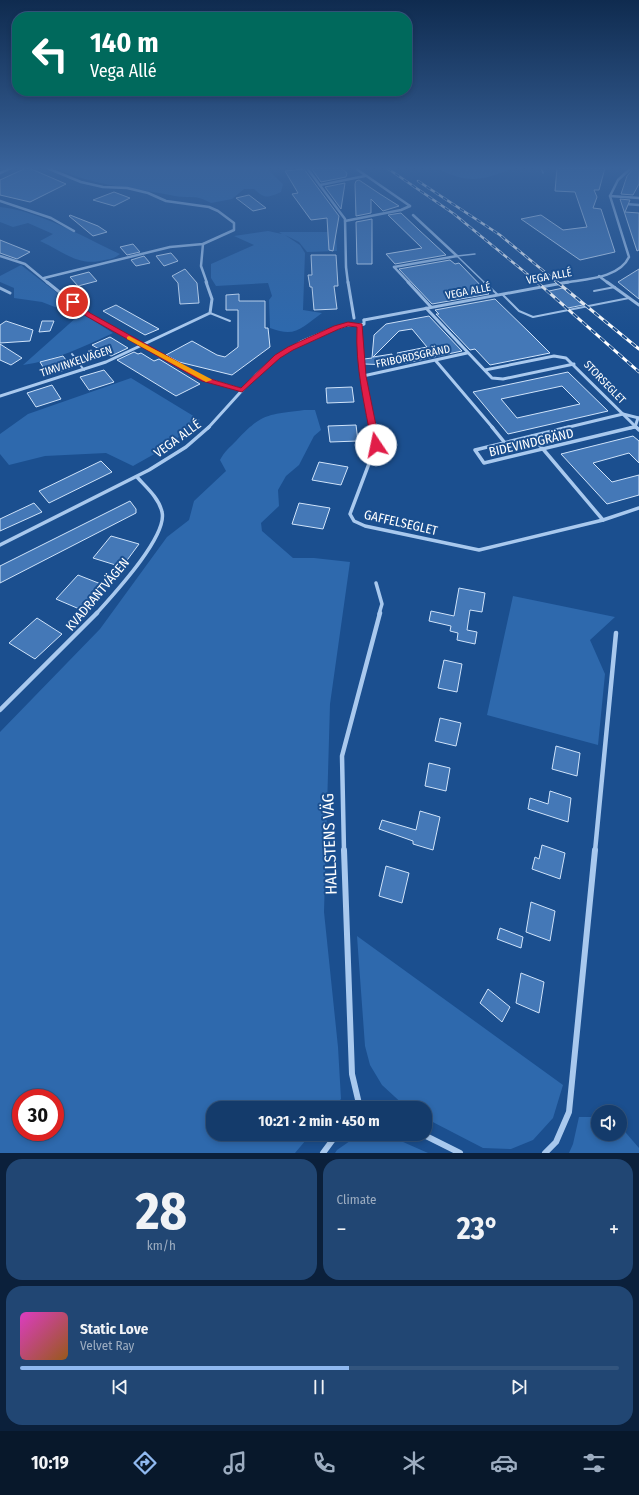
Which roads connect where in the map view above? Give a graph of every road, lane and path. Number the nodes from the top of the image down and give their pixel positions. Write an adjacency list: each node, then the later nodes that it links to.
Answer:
1 (345, 221): 23 (street)
2 (59, 222): 6 (street)
3 (234, 222): 7 (street)
4 (420, 222): 10 (street)
5 (618, 222): 11 (street)
6 (74, 231)
7 (203, 244): 12 (street); 22 (street)
8 (475, 254): 10 (lane)
9 (0, 256): 12 (street)
10 (457, 256): 17 (lane); 20 (street)
11 (599, 276): 13 (street); 17 (street, VEGA ALLÉ)
12 (44, 278): 28 (street)
13 (615, 287): 15 (lane); 18 (street)
14 (0, 288): 16 (street)
15 (594, 291)
16 (10, 293)
17 (500, 294): 18 (lane); 20 (street, VEGA ALLÉ)
18 (629, 298): 19 (street)
19 (639, 306)
20 (430, 307): 21 (street, VEGA ALLÉ)
21 (426, 308): 24 (street, VEGA ALLÉ); 29 (street)
22 (210, 313): 25 (lane); 28 (street, TIMVINKELVÄGEN)
23 (354, 318): 24 (street); 26 (street, VEGA ALLÉ)
24 (364, 320): 27 (street)
25 (230, 321)
26 (348, 324): 27 (street); 36 (street, VEGA ALLÉ)
27 (360, 326): 35 (street, GAFFELSEGLET)
28 (141, 345): 33 (street, TIMVINKELVÄGEN); 36 (street)
29 (467, 353): 31 (street, FRIBORDSGRÄND); 34 (street)
30 (72, 354): 33 (lane)
31 (436, 361): 35 (street, FRIBORDSGRÄND); 43 (street)
32 (574, 364): 34 (street); 34 (street); 38 (street, STORSEGLET)
33 (84, 370): 37 (street, TIMVINKELVÄGEN)
34 (485, 370)
35 (363, 376): 47 (street, GAFFELSEGLET)
36 (242, 390): 45 (street, VEGA ALLÉ)
37 (0, 396)
38 (623, 414): 39 (street, BIDEVINDGRÄND); 40 (street, STORSEGLET); 42 (street, BIDEVINDGRÄND)
39 (638, 418): 40 (street, BIDEVINDGRÄND)
40 (635, 427): 41 (street, STORSEGLET); 44 (street, BIDEVINDGRÄND)
41 (639, 430)
42 (532, 436): 43 (street, BIDEVINDGRÄND); 44 (street)
43 (505, 443): 44 (street, BIDEVINDGRÄND)
44 (544, 450): 47 (street)
45 (137, 477): 48 (street, VEGA ALLÉ); 51 (street, KVADRANTVÄGEN)
46 (639, 508): 47 (street, GAFFELSEGLET)
47 (603, 520)
48 (0, 545)
49 (376, 583): 52 (street, HALLSTENS VÄG)
50 (616, 633): 57 (street)
51 (0, 710)
52 (358, 1101)
53 (432, 1139): 56 (street)
54 (332, 1141): 55 (street)
55 (323, 1153)
56 (460, 1153)
57 (545, 1153)

